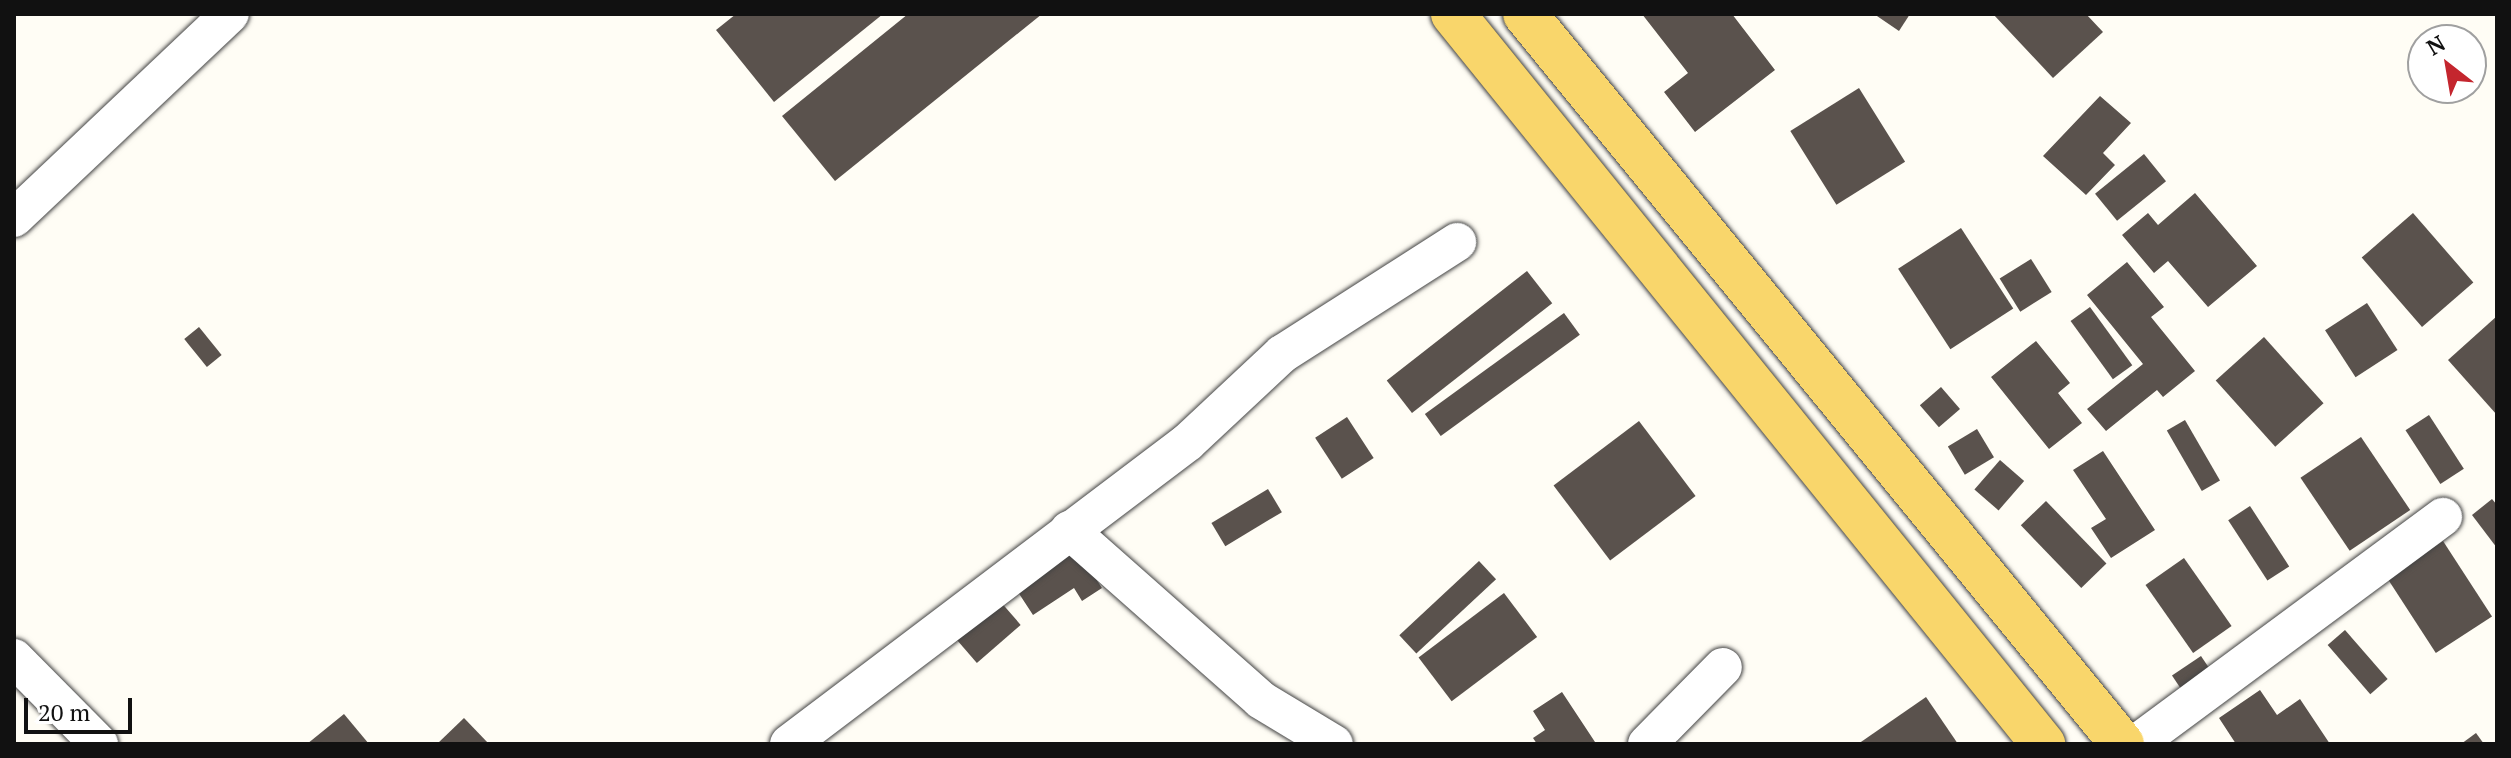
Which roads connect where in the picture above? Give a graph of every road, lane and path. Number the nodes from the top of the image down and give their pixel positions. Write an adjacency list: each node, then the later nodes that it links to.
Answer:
1 (230, 14): 4 (street)
2 (1453, 14): 10 (main road)
3 (1525, 14): 17 (main road)
4 (14, 218)
5 (1457, 242): 7 (street)
6 (2443, 517): 18 (street)
7 (1069, 530): 12 (street); 13 (street)
8 (14, 658): 11 (street)
9 (1723, 667): 14 (street)
10 (2005, 698): 15 (main road); 16 (main road)
11 (99, 744)
12 (789, 744)
13 (1334, 744)
14 (1647, 744)
15 (2018, 744)
16 (2043, 744)
17 (2122, 744)
18 (2136, 744)

